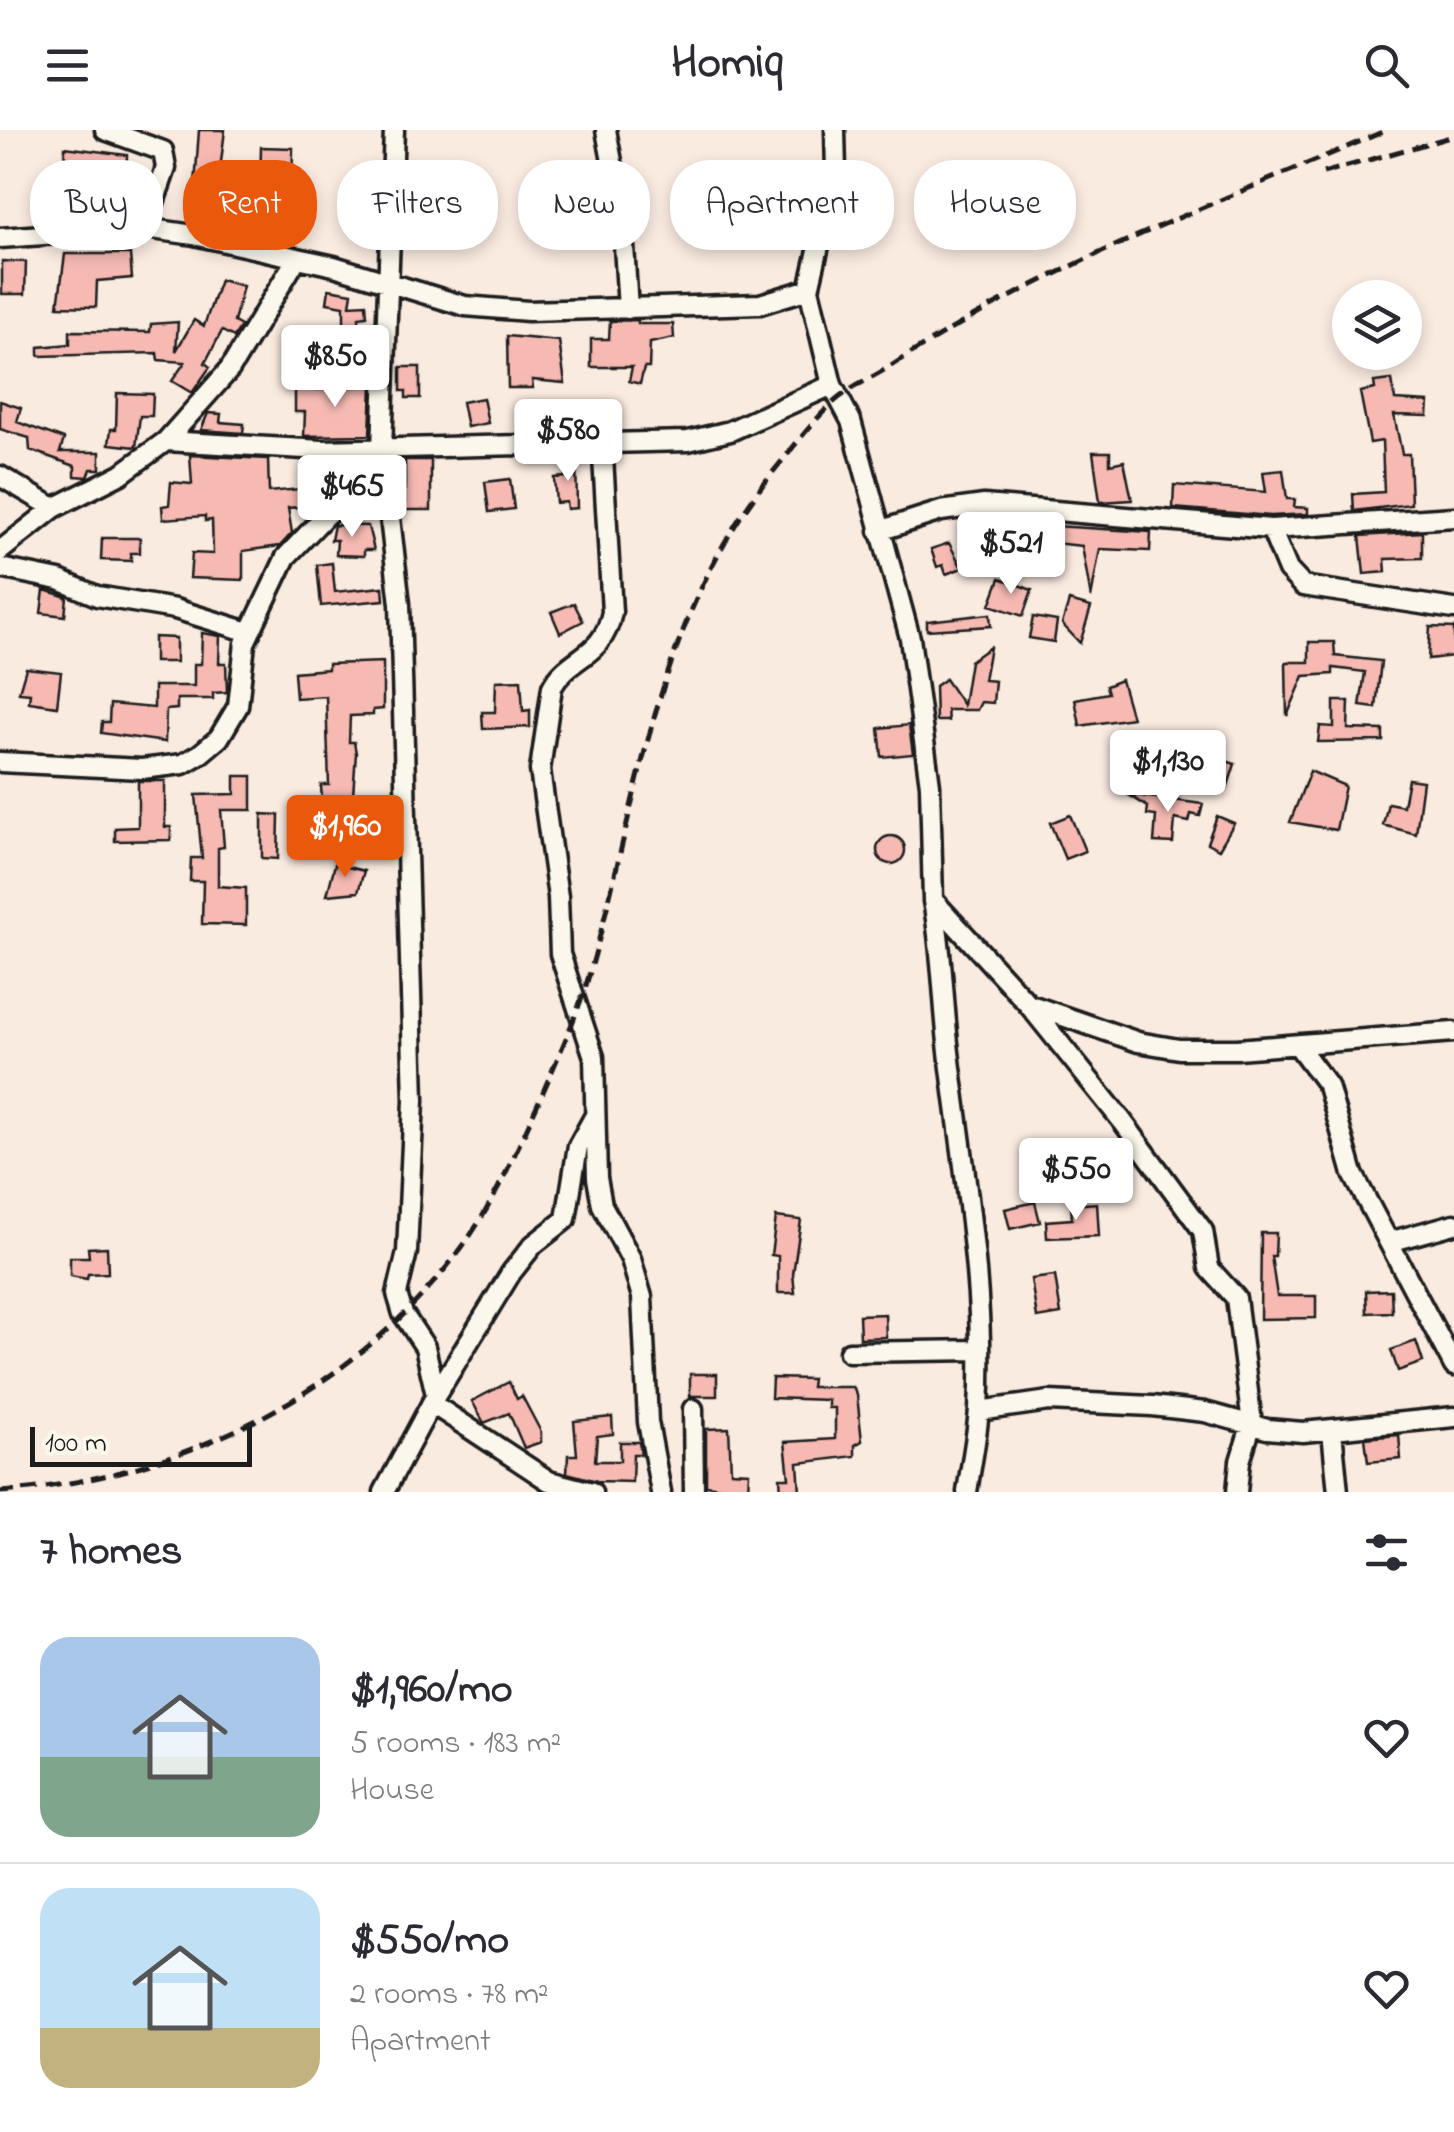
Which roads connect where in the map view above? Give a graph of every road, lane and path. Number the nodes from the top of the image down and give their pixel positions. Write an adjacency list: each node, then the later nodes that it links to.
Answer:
1 (105, 130): 5 (street)
2 (394, 130): 10 (street)
3 (606, 130): 12 (street)
4 (835, 130): 11 (street)
5 (163, 177)
6 (163, 231): 9 (street)
7 (30, 236): 8 (street)
8 (0, 238)
9 (297, 258): 10 (street); 15 (street)
10 (390, 286): 12 (street); 16 (street)
11 (810, 289): 12 (street); 13 (street)
12 (628, 309)
13 (832, 384): 14 (street); 21 (street)
14 (602, 440): 16 (street); 31 (street)
15 (166, 442): 16 (street); 18 (street)
16 (383, 458): 25 (street); 37 (street)
17 (0, 476): 18 (street)
18 (54, 508): 22 (street)
19 (1454, 517): 20 (street)
20 (1271, 529): 21 (street); 24 (street)
21 (880, 532): 27 (street)
22 (0, 551)
23 (0, 568): 25 (street)
24 (1454, 608)
25 (250, 632): 26 (street)
26 (0, 762)
27 (933, 900): 28 (street); 34 (street)
28 (1028, 1004): 30 (street); 41 (street)
29 (1454, 1032): 30 (street)
30 (1299, 1047): 33 (street)
31 (594, 1117): 37 (street); 45 (street)
32 (1454, 1224): 33 (street)
33 (1389, 1242): 36 (street)
34 (980, 1350): 35 (street); 39 (street)
35 (849, 1352)
36 (1454, 1366)
37 (435, 1400): 43 (street); 44 (street)
38 (693, 1408): 46 (street)
39 (979, 1411): 41 (street); 47 (street)
40 (1454, 1416): 42 (street)
41 (1252, 1423): 42 (street); 48 (street)
42 (1332, 1431): 49 (street)
43 (384, 1492)
44 (592, 1492)
45 (664, 1492)
46 (694, 1492)
47 (967, 1492)
48 (1238, 1492)
49 (1338, 1492)

